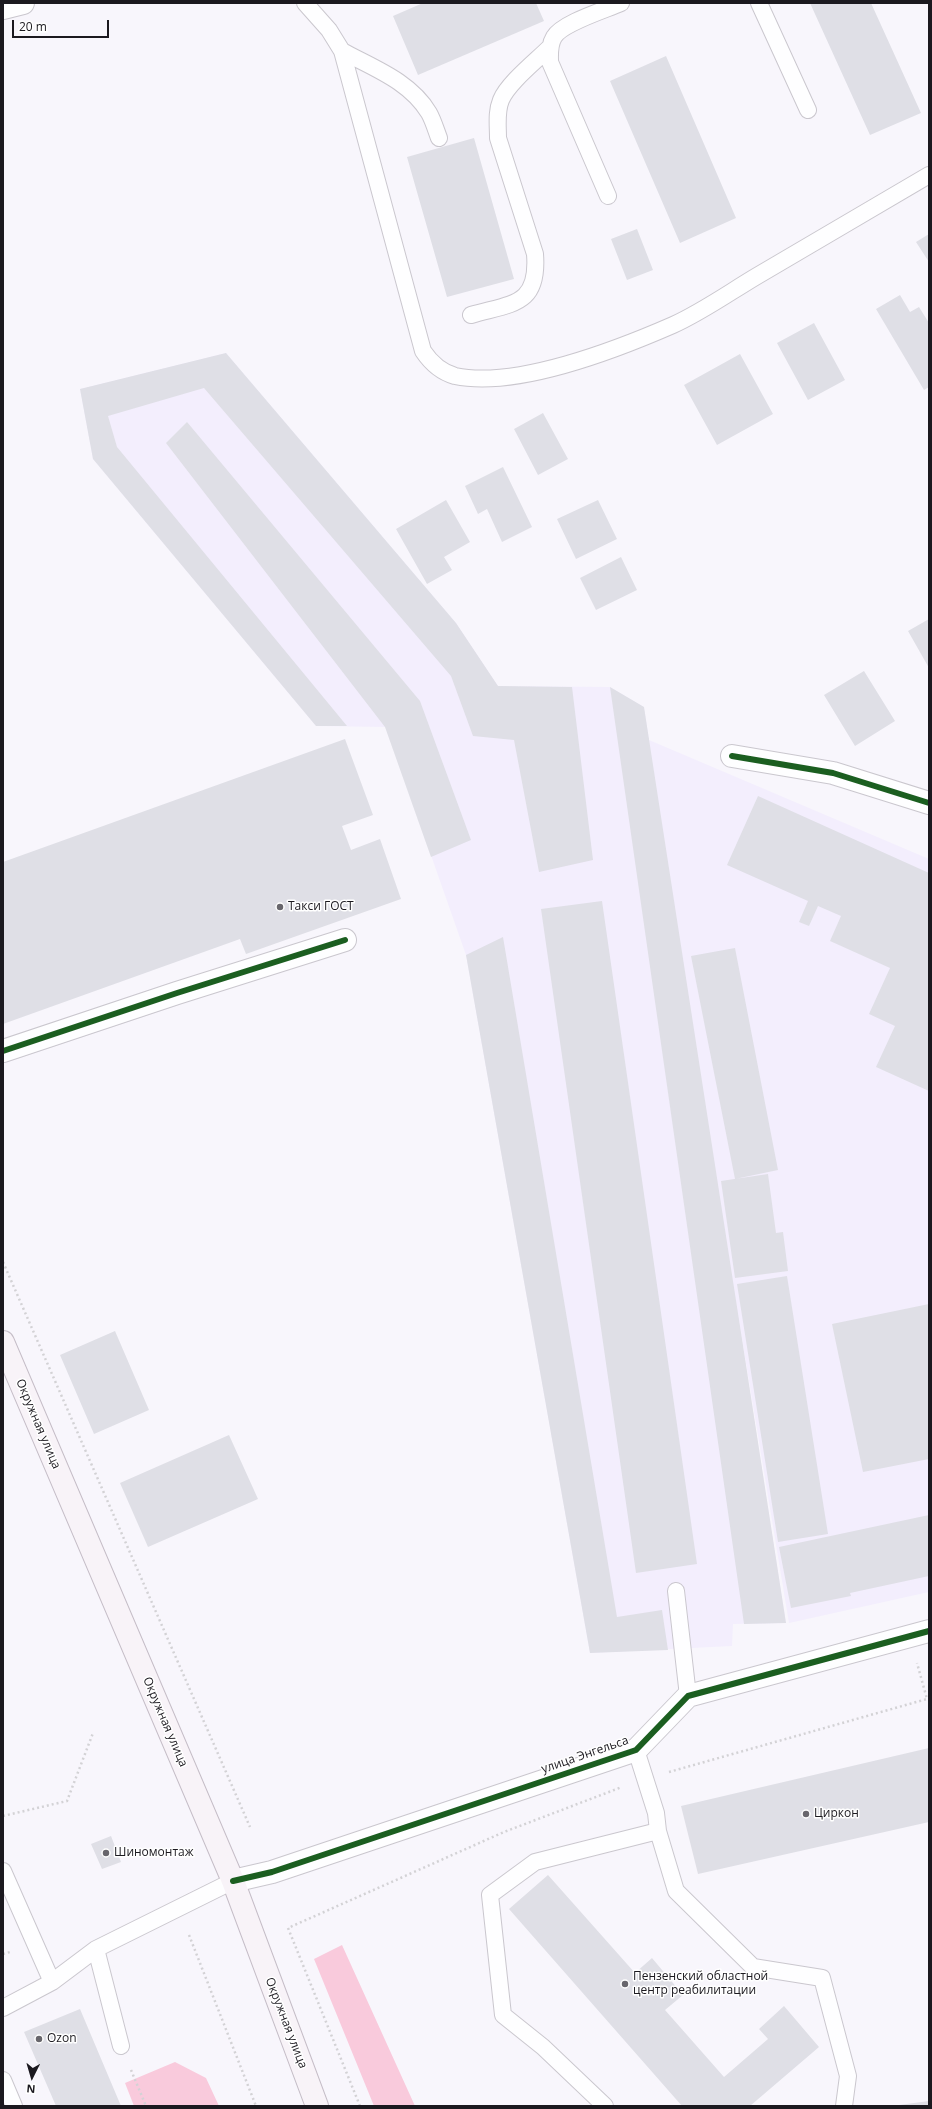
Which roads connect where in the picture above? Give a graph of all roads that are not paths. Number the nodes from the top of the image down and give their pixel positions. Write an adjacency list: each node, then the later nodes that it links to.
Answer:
1 (23, 3): 5 (street)
2 (305, 3): 7 (lane)
3 (621, 3): 6 (lane)
4 (759, 3): 8 (lane)
5 (3, 8)
6 (550, 47): 11 (lane); 12 (lane)
7 (342, 51): 9 (lane); 10 (lane)
8 (808, 110)
9 (439, 138)
10 (929, 175)
11 (608, 196)
12 (472, 315)
13 (732, 756): 14 (street)
14 (929, 803)
15 (345, 940): 16 (street)
16 (3, 1051)
17 (3, 1342): 24 (main road, Окружная улица)
18 (676, 1591): 20 (lane)
19 (929, 1631): 20 (street)
20 (688, 1696): 21 (street, улица Энгельса)
21 (636, 1750): 22 (lane); 24 (street, улица Энгельса)
22 (658, 1831): 32 (lane); 33 (lane)
23 (3, 1871): 26 (lane)
24 (233, 1881): 25 (lane); 31 (main road, Окружная улица)
25 (96, 1949): 26 (lane); 28 (lane)
26 (52, 1982): 27 (lane)
27 (3, 2008)
28 (121, 2046)
29 (3, 2080): 30 (lane)
30 (14, 2106)
31 (317, 2106)
32 (605, 2106)
33 (844, 2106)

